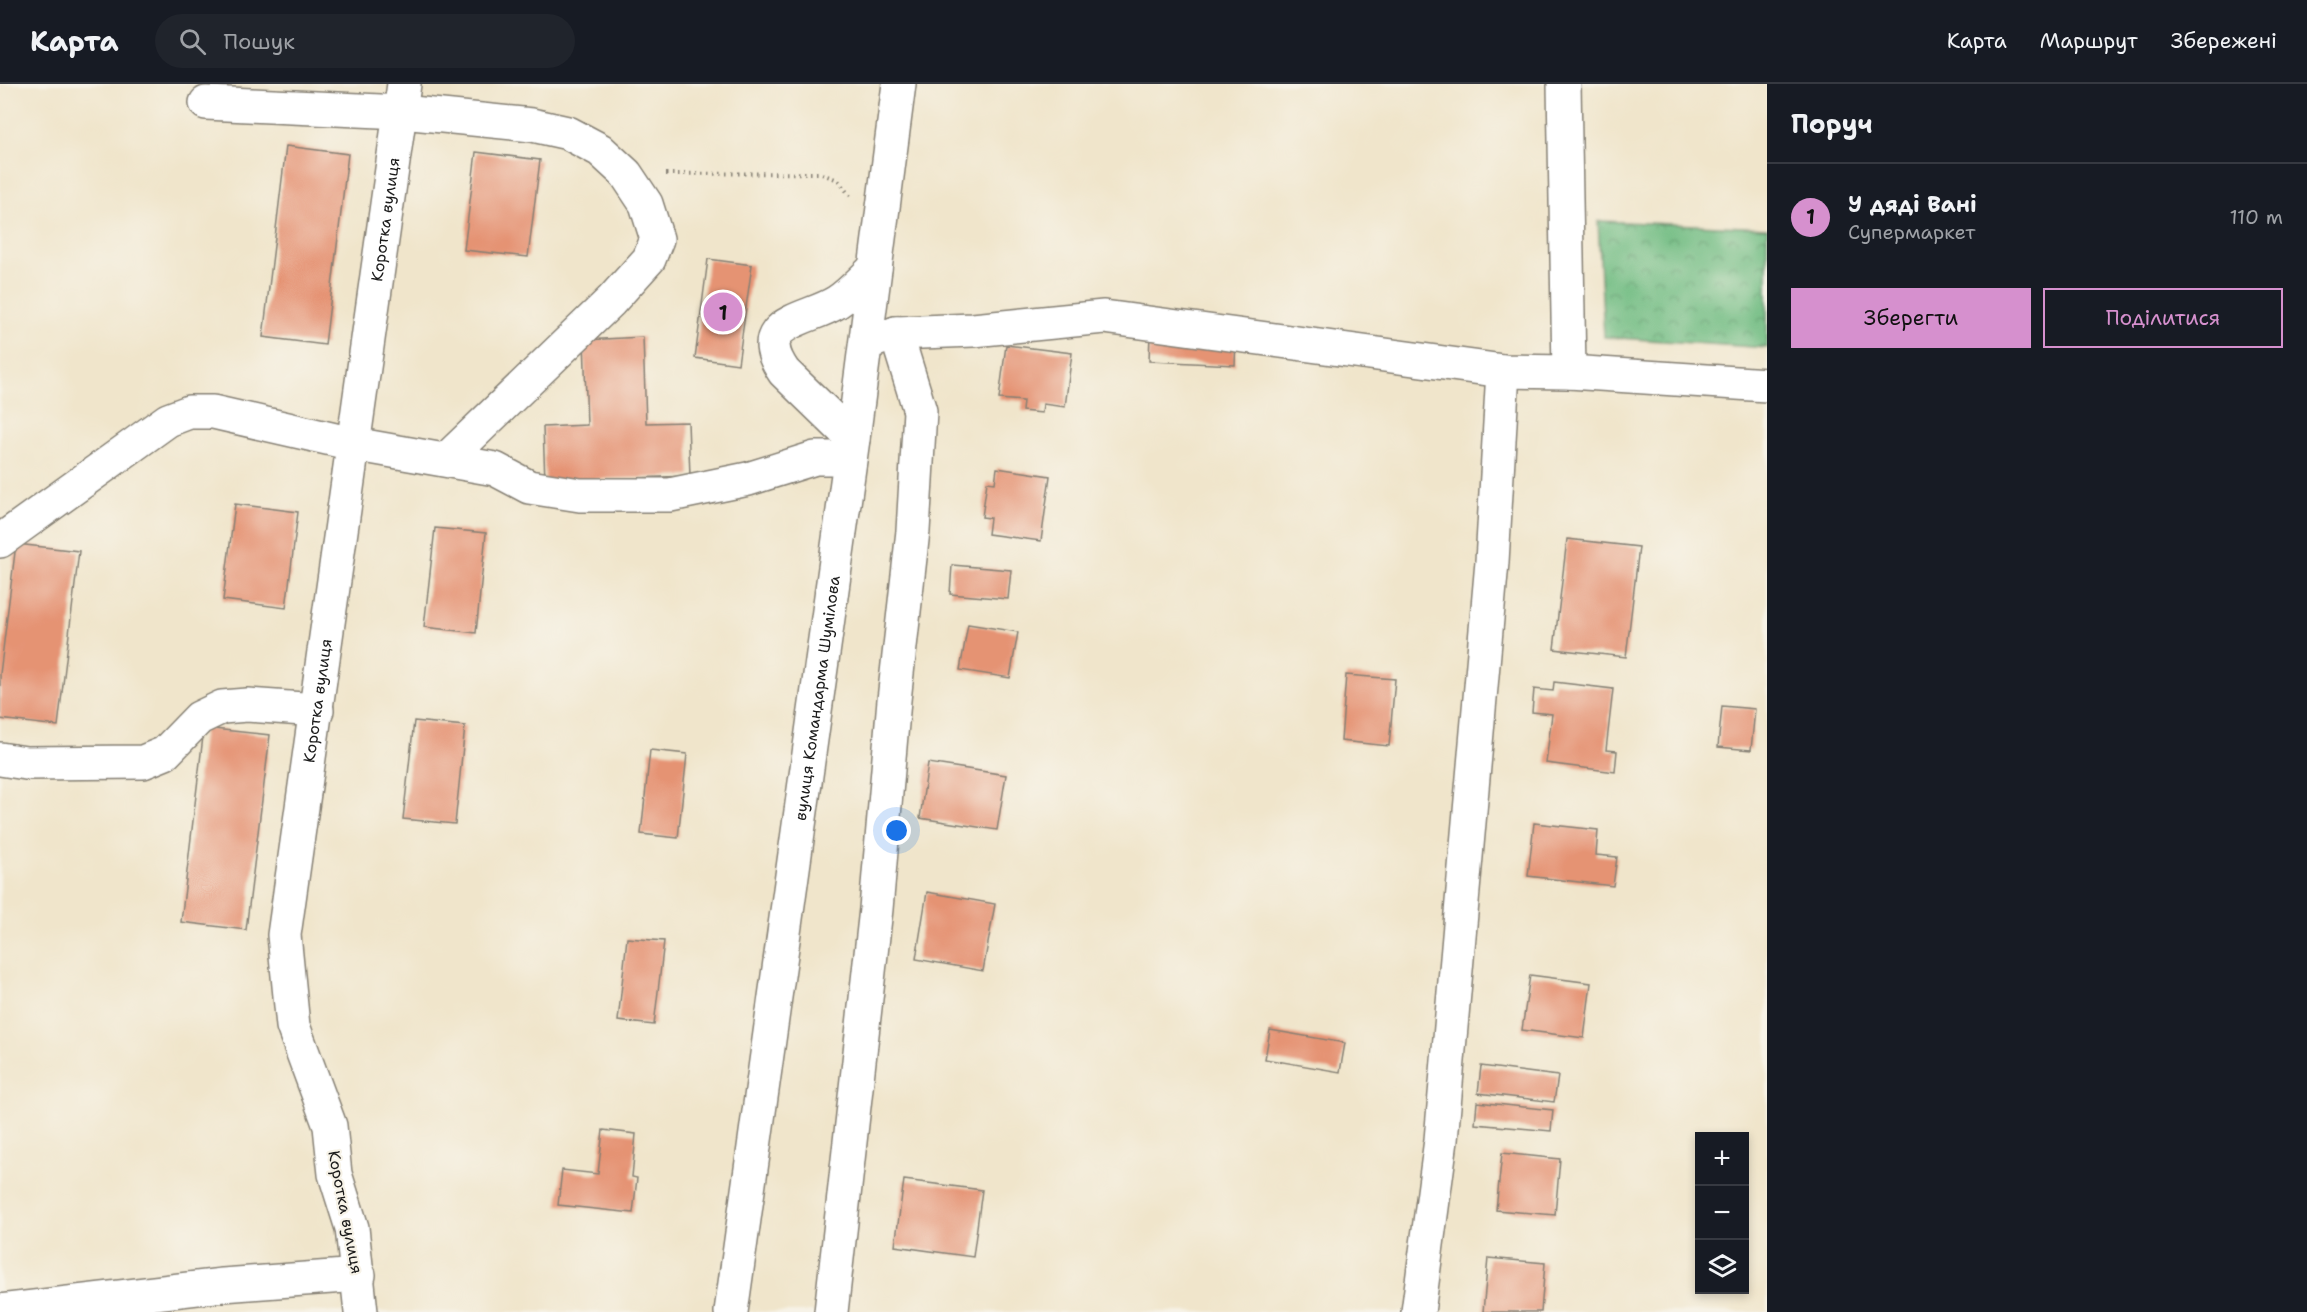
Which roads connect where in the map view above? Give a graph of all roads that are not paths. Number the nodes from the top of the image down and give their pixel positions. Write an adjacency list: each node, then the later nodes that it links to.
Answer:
1 (898, 84): 5 (street, вулиця Командарма Шумілова)
2 (1564, 84): 9 (street)
3 (403, 98): 4 (street); 11 (street, Коротка вулиця); 13 (street)
4 (206, 103)
5 (875, 268): 7 (street, вулиця Командарма Шумілова); 12 (street)
6 (896, 333): 7 (street); 8 (street); 21 (street)
7 (866, 343): 12 (street, вулиця Командарма Шумілова)
8 (1503, 371): 9 (street); 22 (street)
9 (1569, 372): 10 (street)
10 (1767, 385)
11 (353, 444): 13 (street); 14 (street); 15 (street, Коротка вулиця)
12 (852, 448): 13 (street); 20 (street, вулиця Командарма Шумілова)
13 (447, 459)
14 (0, 541)
15 (317, 710): 16 (street); 17 (street, Коротка вулиця)
16 (0, 759)
17 (359, 1275): 18 (street); 19 (street, Коротка вулиця)
18 (0, 1311)
19 (361, 1312)
20 (731, 1312)
21 (831, 1312)
22 (1418, 1312)

